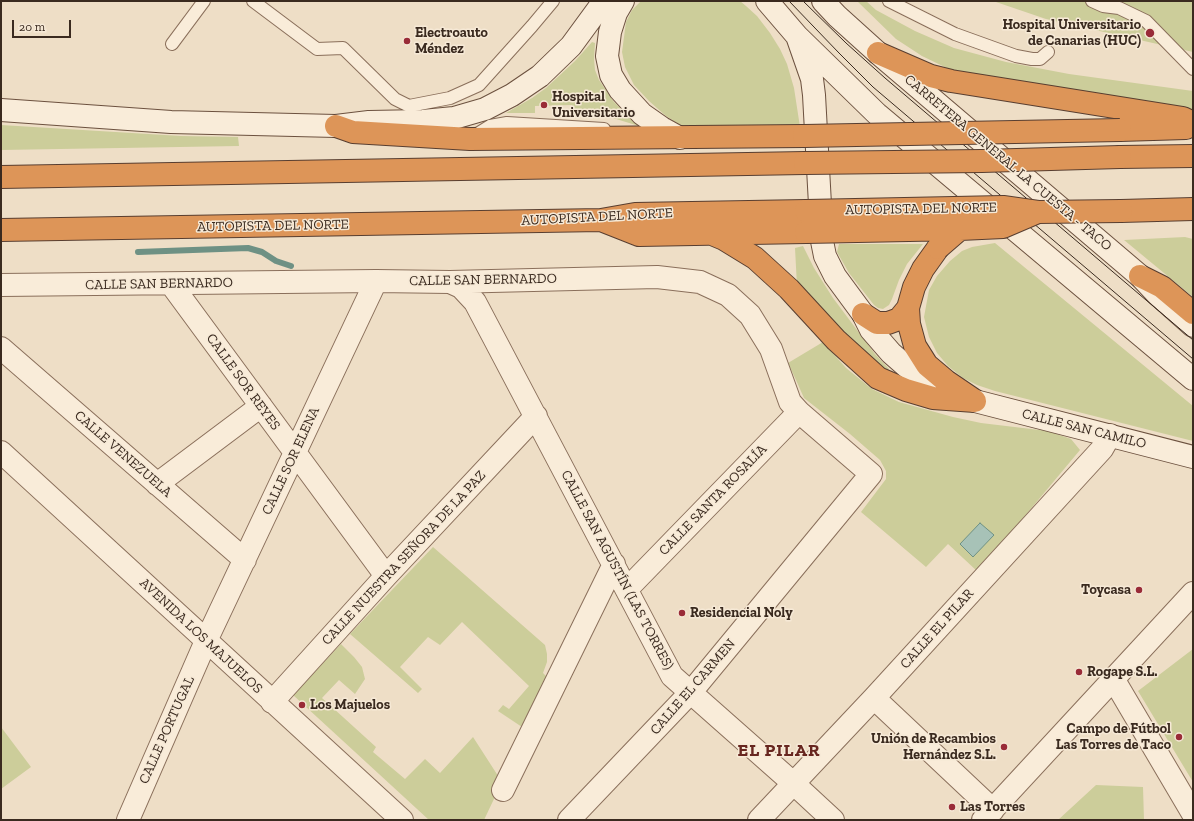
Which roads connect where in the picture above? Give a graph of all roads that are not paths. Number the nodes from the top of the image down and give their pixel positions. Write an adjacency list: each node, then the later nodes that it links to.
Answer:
1 (204, 1): 11 (lane)
2 (253, 1): 3 (lane)
3 (553, 1)
4 (604, 1): 17 (street)
5 (623, 1): 19 (street)
6 (767, 1): 10 (street)
7 (823, 1): 13 (street, CARRETERA GENERAL LA CUESTA - TACO)
8 (889, 1): 12 (lane)
9 (1092, 1): 14 (lane)
10 (797, 36): 36 (street, CALLE SAN CAMILO); 39 (street)
11 (172, 44)
12 (1048, 52)
13 (878, 53): 16 (highway); 29 (street, CARRETERA GENERAL LA CUESTA - TACO)
14 (1193, 69)
15 (1, 110): 17 (street)
16 (1193, 123)
17 (336, 126): 19 (highway)
18 (1193, 128): 19 (highway, bridge)
19 (680, 138)
20 (1193, 156): 21 (highway, bridge)
21 (1, 177)
22 (1193, 209): 23 (highway, AUTOPISTA DEL NORTE, bridge)
23 (1038, 212): 25 (highway, AUTOPISTA DEL NORTE, bridge); 26 (highway, bridge)
24 (601, 220): 25 (highway, AUTOPISTA DEL NORTE); 27 (highway, AUTOPISTA DEL NORTE); 28 (highway)
25 (806, 221): 26 (highway, bridge); 28 (highway)
26 (960, 229): 34 (highway, bridge)
27 (6, 234)
28 (712, 234): 40 (highway)
29 (1140, 276): 35 (highway); 37 (street, CARRETERA GENERAL LA CUESTA - TACO)
30 (376, 281): 31 (street, CALLE SAN BERNARDO); 32 (street, CALLE SAN BERNARDO); 46 (street, CALLE SOR ELENA)
31 (450, 282): 42 (street, CALLE SAN BERNARDO); 43 (street, CALLE SAN AGUSTÍN (LAS TORRES))
32 (171, 284): 33 (street, CALLE SAN BERNARDO); 41 (street, CALLE SOR REYES)
33 (1, 285)
34 (908, 308): 36 (highway); 40 (highway)
35 (1193, 313)
36 (862, 314): 40 (street, CALLE SAN CAMILO)
37 (1193, 326)
38 (1, 348): 49 (street, CALLE VENEZUELA)
39 (1193, 379)
40 (975, 401): 44 (street, CALLE SAN CAMILO)
41 (261, 406): 46 (street, CALLE SOR REYES); 49 (street)
42 (799, 412): 48 (street, CALLE SAN BERNARDO); 53 (street, CALLE SANTA ROSALÍA)
43 (536, 416): 51 (street, CALLE SAN AGUSTÍN (LAS TORRES)); 52 (street, CALLE NUESTRA SEÑORA DE LA PAZ)
44 (1110, 435): 47 (street, CALLE SAN CAMILO); 58 (street, CALLE EL PILAR)
45 (1, 452): 55 (street, AVENIDA LOS MAJUELOS)
46 (295, 452): 50 (street, CALLE SOR ELENA); 52 (street, CALLE SOR REYES)
47 (1193, 456)
48 (871, 474): 57 (street, CALLE EL CARMEN)
49 (157, 484): 50 (street, CALLE VENEZUELA)
50 (245, 560): 55 (street, CALLE SOR ELENA)
51 (614, 564): 53 (street, CALLE SAN AGUSTÍN (LAS TORRES)); 61 (street)
52 (386, 576): 59 (street, CALLE NUESTRA SEÑORA DE LA PAZ)
53 (627, 589): 57 (street, CALLE SAN AGUSTÍN (LAS TORRES))
54 (1193, 593): 56 (street)
55 (206, 640): 59 (street, AVENIDA LOS MAJUELOS); 64 (street, CALLE PORTUGAL)
56 (1114, 680): 62 (street); 63 (street)
57 (691, 692): 60 (street, CALLE SAN AGUSTÍN (LAS TORRES)); 66 (street, CALLE EL CARMEN)
58 (874, 698): 60 (street, CALLE EL PILAR); 63 (street)
59 (272, 702): 65 (street, AVENIDA LOS MAJUELOS)
60 (793, 783): 67 (street, CALLE EL PILAR); 68 (street, CALLE SAN AGUSTÍN (LAS TORRES))
61 (503, 790)
62 (1193, 814)
63 (988, 815)
64 (128, 820)
65 (402, 820)
66 (569, 820)
67 (759, 820)
68 (833, 820)

